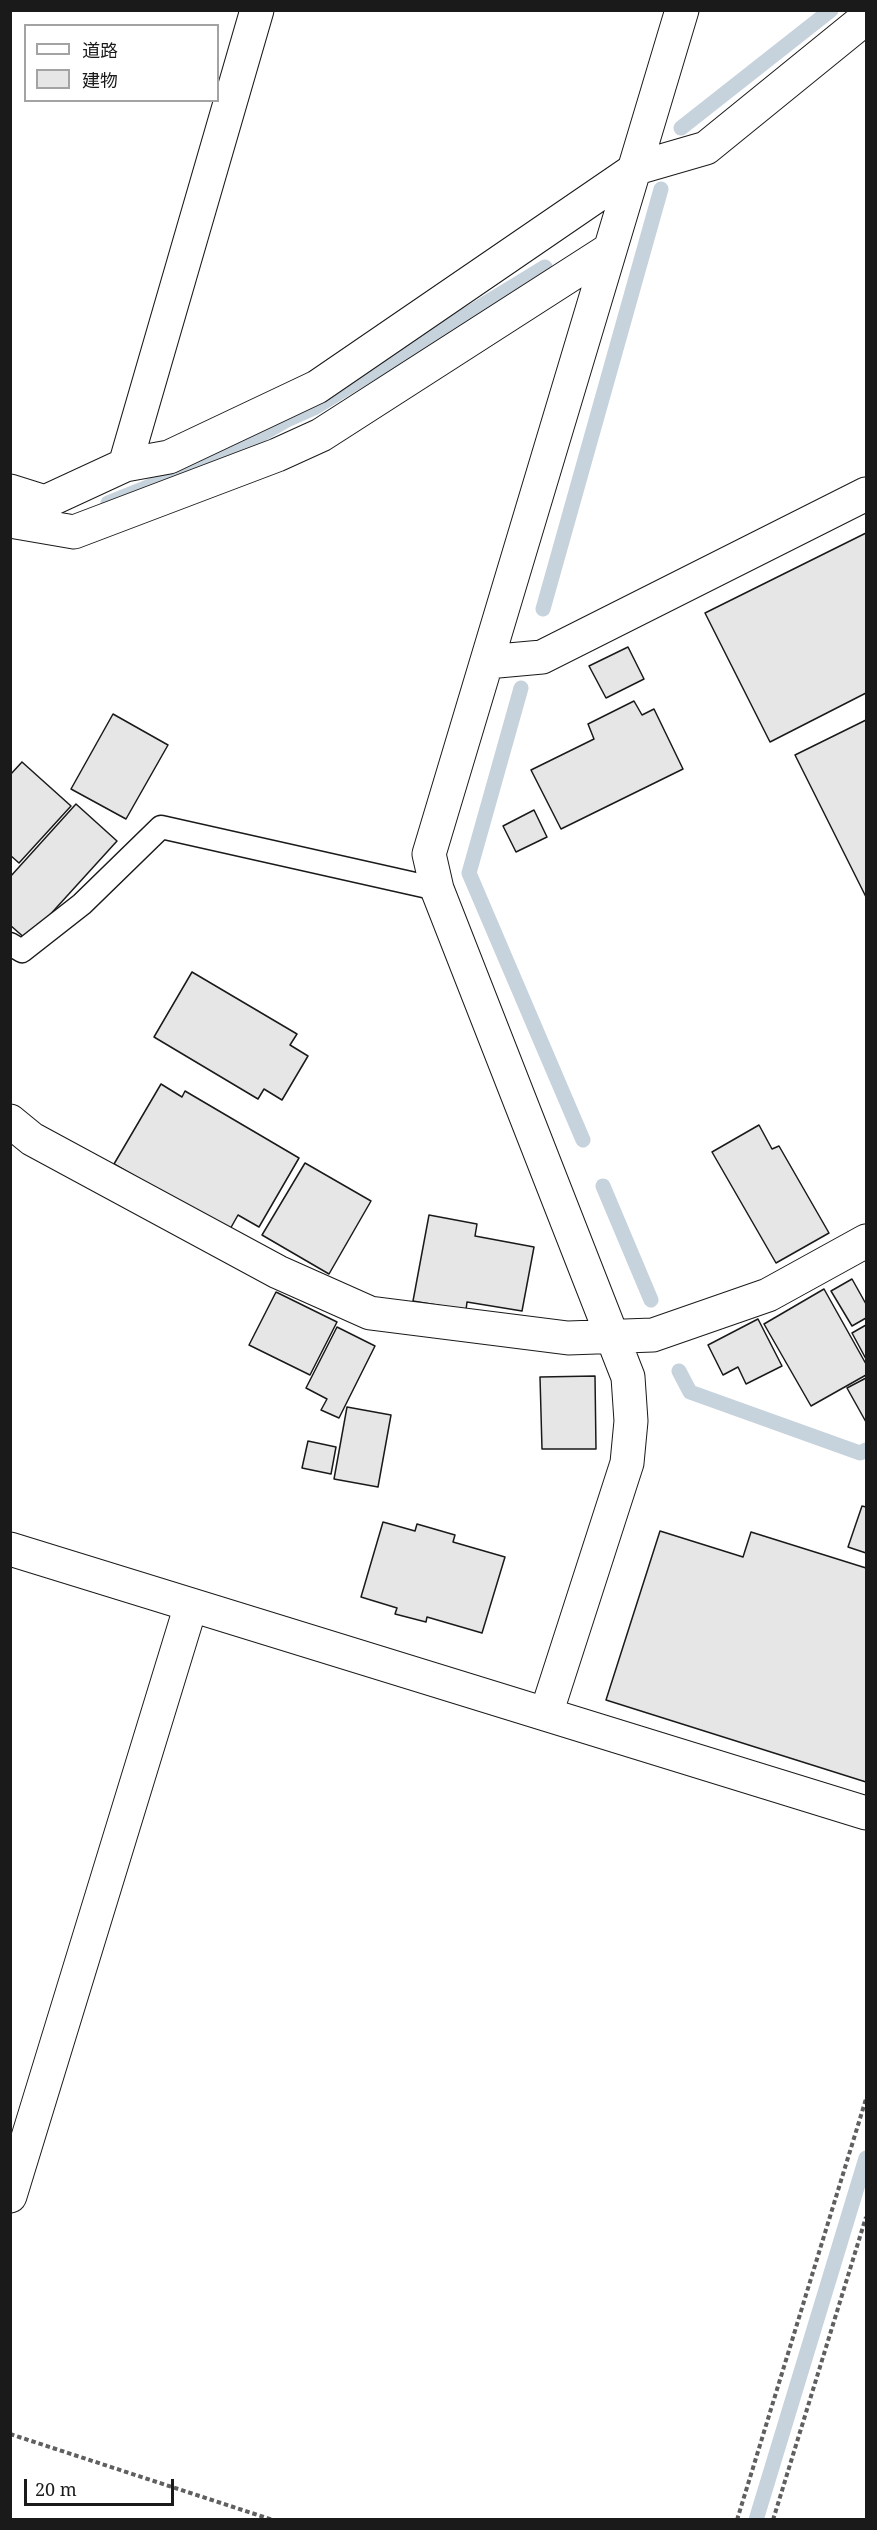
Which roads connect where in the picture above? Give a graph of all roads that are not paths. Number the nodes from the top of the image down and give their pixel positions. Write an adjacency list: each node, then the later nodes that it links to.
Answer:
1 (257, 10): 6 (street)
2 (682, 10): 4 (street)
3 (867, 18): 4 (street)
4 (637, 168): 5 (street); 6 (street)
5 (609, 250): 9 (street); 10 (street)
6 (125, 465): 7 (street)
7 (10, 491)
8 (867, 494): 10 (street)
9 (10, 520)
10 (487, 662): 11 (street)
11 (437, 889): 12 (lane); 15 (street)
12 (10, 944)
13 (10, 1121): 15 (street)
14 (867, 1241): 15 (street)
15 (614, 1338): 18 (street)
16 (10, 1549): 17 (street)
17 (191, 1605): 18 (street); 20 (street)
18 (546, 1714): 19 (street)
19 (867, 1813)
20 (10, 2196)

